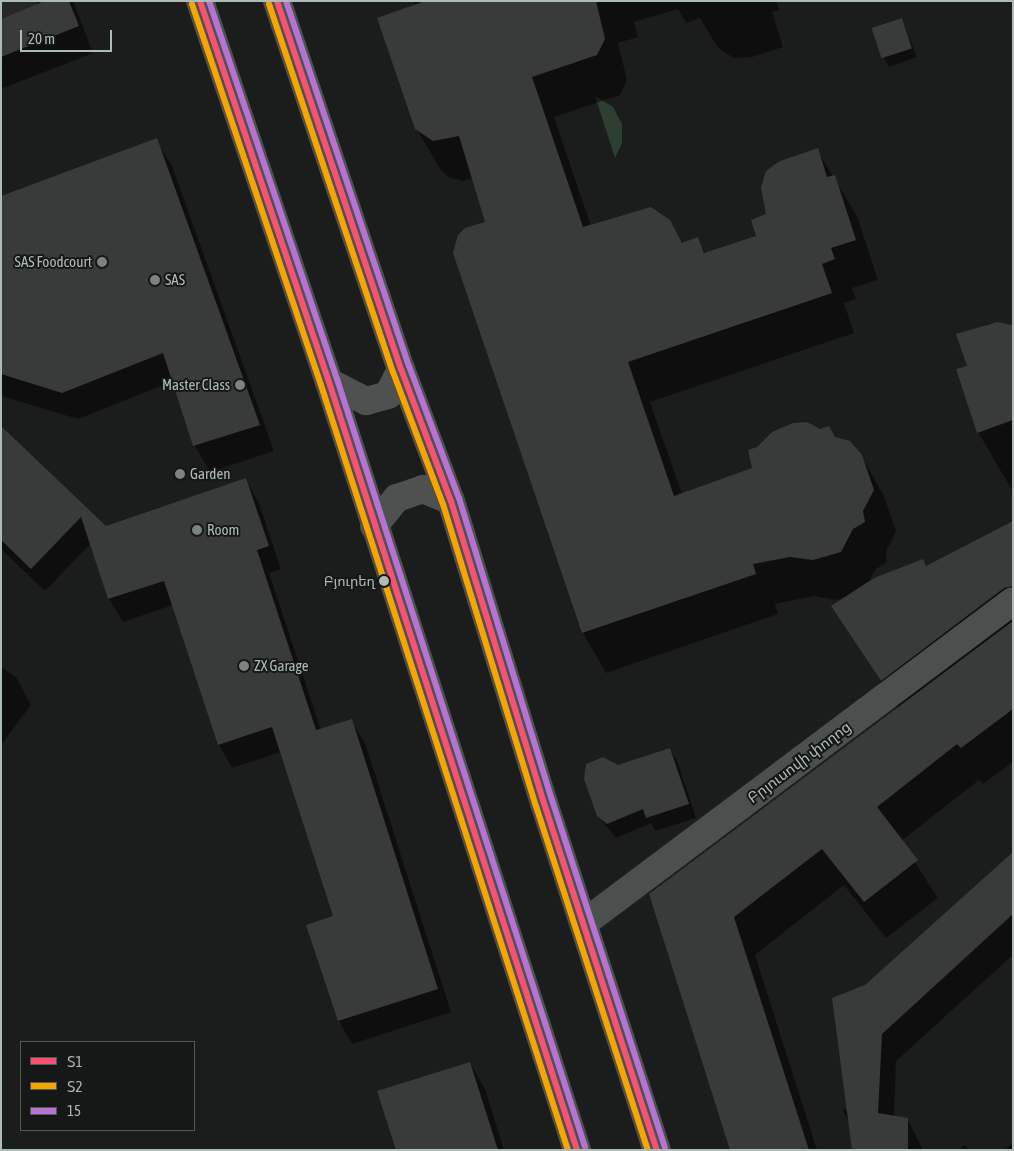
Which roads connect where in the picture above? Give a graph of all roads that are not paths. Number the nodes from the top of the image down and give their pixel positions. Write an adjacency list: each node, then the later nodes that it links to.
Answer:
1 (200, 1): 4 (main road)
2 (277, 1): 3 (main road)
3 (401, 369): 4 (main road); 5 (main road)
4 (329, 382): 6 (main road)
5 (451, 501): 6 (main road); 8 (main road)
6 (374, 526): 9 (main road)
7 (1013, 601): 8 (street, Բրյուսովի փողոց)
8 (584, 923): 10 (main road)
9 (577, 1150)
10 (657, 1150)

